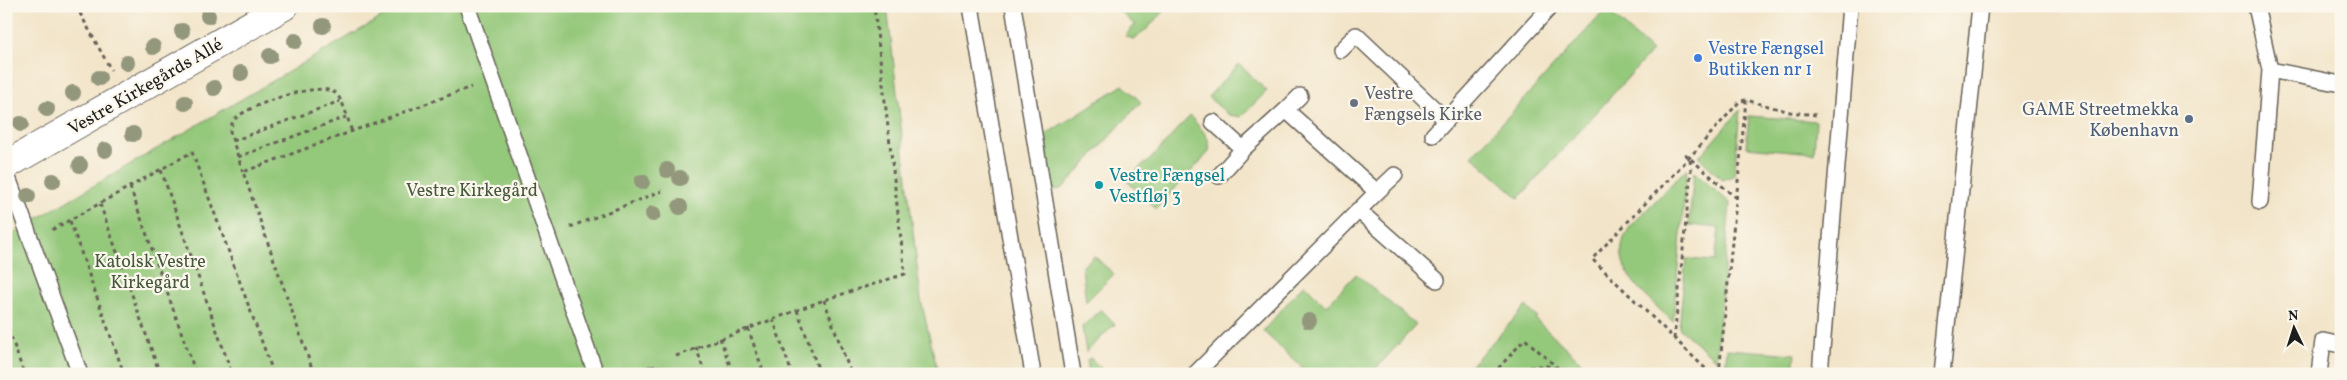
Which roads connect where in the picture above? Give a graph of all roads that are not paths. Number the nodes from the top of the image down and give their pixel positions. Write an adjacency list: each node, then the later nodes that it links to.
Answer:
1 (284, 6): 18 (street, Vestre Kirkegårds Allé)
2 (467, 6): 28 (lane)
3 (970, 6): 29 (lane)
4 (1013, 6): 30 (lane)
5 (1551, 6): 14 (lane)
6 (1850, 6): 32 (lane)
7 (1980, 6): 33 (lane)
8 (2256, 6): 10 (lane)
9 (1341, 50): 14 (lane)
10 (2270, 70): 11 (lane); 23 (lane)
11 (2341, 84)
12 (1300, 96): 13 (lane)
13 (1286, 110): 17 (lane); 22 (lane)
14 (1446, 120): 16 (lane)
15 (1213, 122): 17 (lane)
16 (1433, 135)
17 (1243, 149): 21 (lane)
18 (6, 165)
19 (6, 172): 27 (lane)
20 (1394, 175): 22 (lane)
21 (1219, 176)
22 (1377, 192): 24 (lane)
23 (2260, 202)
24 (1358, 210): 25 (lane); 31 (lane)
25 (1437, 280)
26 (2341, 345): 34 (lane)
27 (80, 374)
28 (596, 374)
29 (1033, 374)
30 (1072, 374)
31 (1195, 374)
32 (1820, 374)
33 (1942, 374)
34 (2319, 374)

